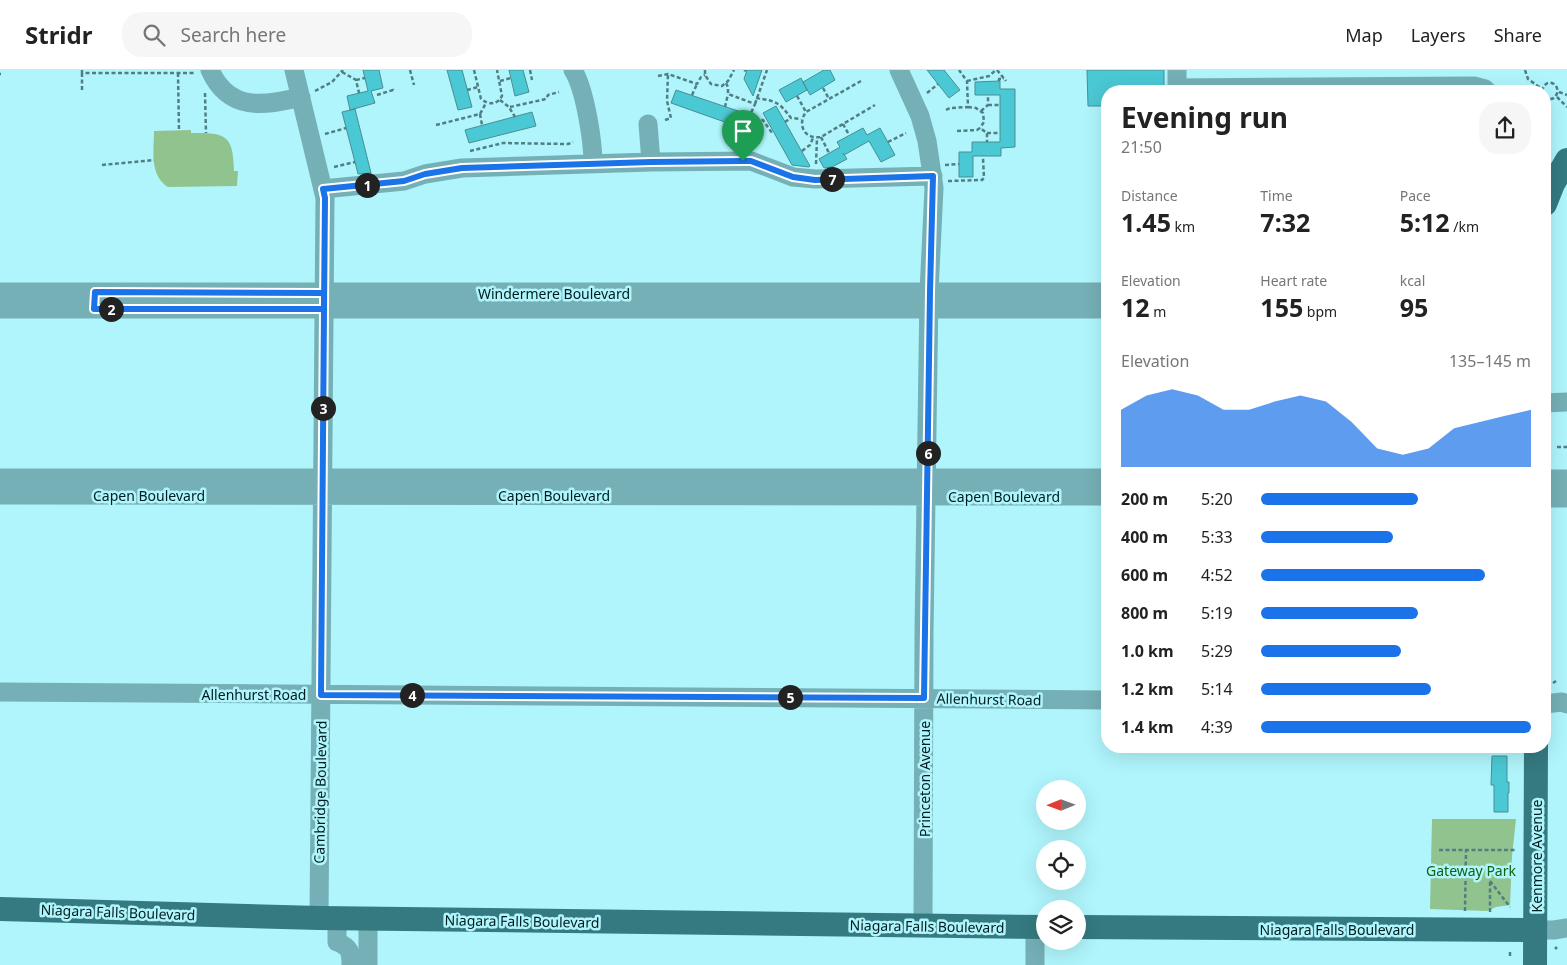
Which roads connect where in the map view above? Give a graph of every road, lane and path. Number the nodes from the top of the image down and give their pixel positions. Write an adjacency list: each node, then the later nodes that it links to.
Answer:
1 (294, 70): 47 (street, Cambridge Boulevard)
2 (410, 70): 35 (path)
3 (474, 70): 39 (path)
4 (497, 70): 28 (path)
5 (530, 70): 26 (path)
6 (573, 70): 107 (street)
7 (705, 70): 18 (path)
8 (734, 70): 31 (path)
9 (767, 70): 56 (path)
10 (899, 70): 112 (street, Princeton Avenue)
11 (959, 70): 29 (path)
12 (1525, 70): 37 (path)
13 (342, 71): 25 (path); 47 (path)
14 (995, 71): 29 (path); 30 (path)
15 (82, 72): 16 (path); 41 (path)
16 (178, 73): 20 (path); 84 (path)
17 (668, 74): 19 (path); 33 (path); 76 (path)
18 (705, 75): 31 (path); 33 (path)
19 (658, 76)
20 (207, 77): 47 (street); 86 (path)
21 (365, 78): 25 (path)
22 (511, 78): 28 (path)
23 (1311, 78): 24 (street); 32 (street)
24 (1427, 78): 36 (street)
25 (356, 80): 46 (path)
26 (532, 80)
27 (861, 80): 57 (path)
28 (500, 81): 59 (path)
29 (967, 81): 67 (path)
30 (999, 81)
31 (726, 83): 48 (path)
32 (1177, 83)
33 (697, 84): 53 (path)
34 (938, 84): 50 (path)
35 (414, 85)
36 (1468, 85)
37 (1536, 85)
38 (1544, 85): 45 (path)
39 (478, 87): 42 (path); 60 (path)
40 (823, 88): 57 (path)
41 (82, 90)
42 (467, 90)
43 (393, 92): 49 (path)
44 (559, 92): 65 (path)
45 (1559, 92): 52 (path); 55 (path)
46 (359, 93)
47 (307, 94): 114 (street, Cambridge Boulevard)
48 (728, 94): 61 (path); 66 (path)
49 (377, 95)
50 (923, 95)
51 (988, 95): 63 (path)
52 (1567, 95)
53 (692, 96)
54 (797, 96): 71 (path)
55 (1557, 97): 58 (path); 68 (path)
56 (756, 98): 61 (path); 74 (path)
57 (829, 99): 71 (path)
58 (1551, 99)
59 (500, 100): 60 (path); 65 (path)
60 (486, 102): 72 (path)
61 (755, 104): 78 (path)
62 (875, 105): 79 (path)
63 (988, 105): 64 (path); 70 (path)
64 (1000, 105)
65 (510, 107): 73 (path)
66 (725, 107)
67 (968, 107): 69 (path); 70 (path)
68 (1567, 107)
69 (946, 110)
70 (981, 111): 83 (path)
71 (806, 112): 75 (path)
72 (480, 114): 80 (path); 81 (path)
73 (515, 117)
74 (791, 118): 75 (path); 77 (path)
75 (802, 119): 94 (path)
76 (657, 122): 106 (street)
77 (785, 122)
78 (747, 124): 87 (path); 95 (path)
79 (843, 124): 92 (path); 93 (path)
80 (436, 125)
81 (482, 125)
82 (346, 128): 91 (path)
83 (980, 128): 85 (path); 89 (path)
84 (179, 130)
85 (957, 131)
86 (206, 133)
87 (772, 133)
88 (906, 133): 97 (path)
89 (987, 133): 90 (path); 98 (path)
90 (1000, 133)
91 (324, 134)
92 (849, 135)
93 (819, 137): 94 (path); 101 (path); 110 (path)
94 (812, 138): 99 (path)
95 (743, 141)
96 (573, 142): 100 (path)
97 (888, 142)
98 (986, 142)
99 (802, 151)
100 (470, 152)
101 (829, 153)
102 (983, 158): 112 (path)
103 (154, 160): 109 (path)
104 (1567, 160): 113 (main road)
105 (355, 162): 111 (path)
106 (651, 162): 107 (street); 112 (street)
107 (594, 164): 114 (street)
108 (959, 164): 112 (path)
109 (102, 165)
110 (816, 165)
111 (332, 168)
112 (940, 174): 118 (street, Princeton Avenue)
113 (1551, 184)
114 (323, 189): 117 (street, Cambridge Boulevard)
115 (1101, 292): 118 (street, Windermere Boulevard)
116 (1, 301): 117 (street, Windermere Boulevard)
117 (324, 301): 118 (street, Windermere Boulevard); 128 (street, Cambridge Boulevard)
118 (929, 301): 119 (street, Windermere Boulevard); 129 (street, Princeton Avenue)
119 (1101, 309)
120 (1551, 402): 121 (street)
121 (1567, 402)
122 (1557, 447): 123 (path)
123 (1567, 447)
124 (1101, 478): 129 (street, Capen Boulevard)
125 (1551, 479): 126 (street)
126 (1567, 479)
127 (7, 487): 128 (street, Capen Boulevard)
128 (322, 487): 129 (street, Capen Boulevard); 134 (street, Cambridge Boulevard)
129 (927, 487): 130 (street, Capen Boulevard); 135 (street, Princeton Avenue)
130 (1101, 496)
131 (1551, 498): 132 (street)
132 (1567, 498)
133 (0, 692): 134 (street, Allenhurst Road)
134 (321, 695): 135 (street, Allenhurst Road); 149 (street, Cambridge Boulevard)
135 (924, 698): 136 (street, Allenhurst Road); 152 (street, Princeton Avenue)
136 (1101, 700)
137 (1536, 753): 155 (main road, Kenmore Avenue)
138 (1439, 850): 139 (path)
139 (1466, 850): 140 (path); 143 (path)
140 (1516, 850)
141 (1498, 871): 144 (path)
142 (1439, 872): 143 (path)
143 (1466, 872): 147 (path)
144 (1516, 872)
145 (1510, 907): 148 (path)
146 (0, 909): 149 (main road, Niagara Falls Boulevard)
147 (1465, 912)
148 (1490, 912)
149 (328, 918): 151 (main road, Niagara Falls Boulevard); 159 (street, Cambridge Boulevard)
150 (1036, 918): 152 (main road, Niagara Falls Boulevard)
151 (368, 919): 152 (main road, Niagara Falls Boulevard); 159 (street)
152 (923, 925)
153 (1086, 927): 155 (main road, Niagara Falls Boulevard)
154 (1567, 928): 155 (street, Niagara Falls Boulevard)
155 (1536, 930): 161 (main road, Kenmore Avenue)
156 (1038, 950): 160 (street)
157 (1510, 950): 158 (path)
158 (1510, 956)
159 (359, 959)
160 (1035, 965)
161 (1535, 965)

